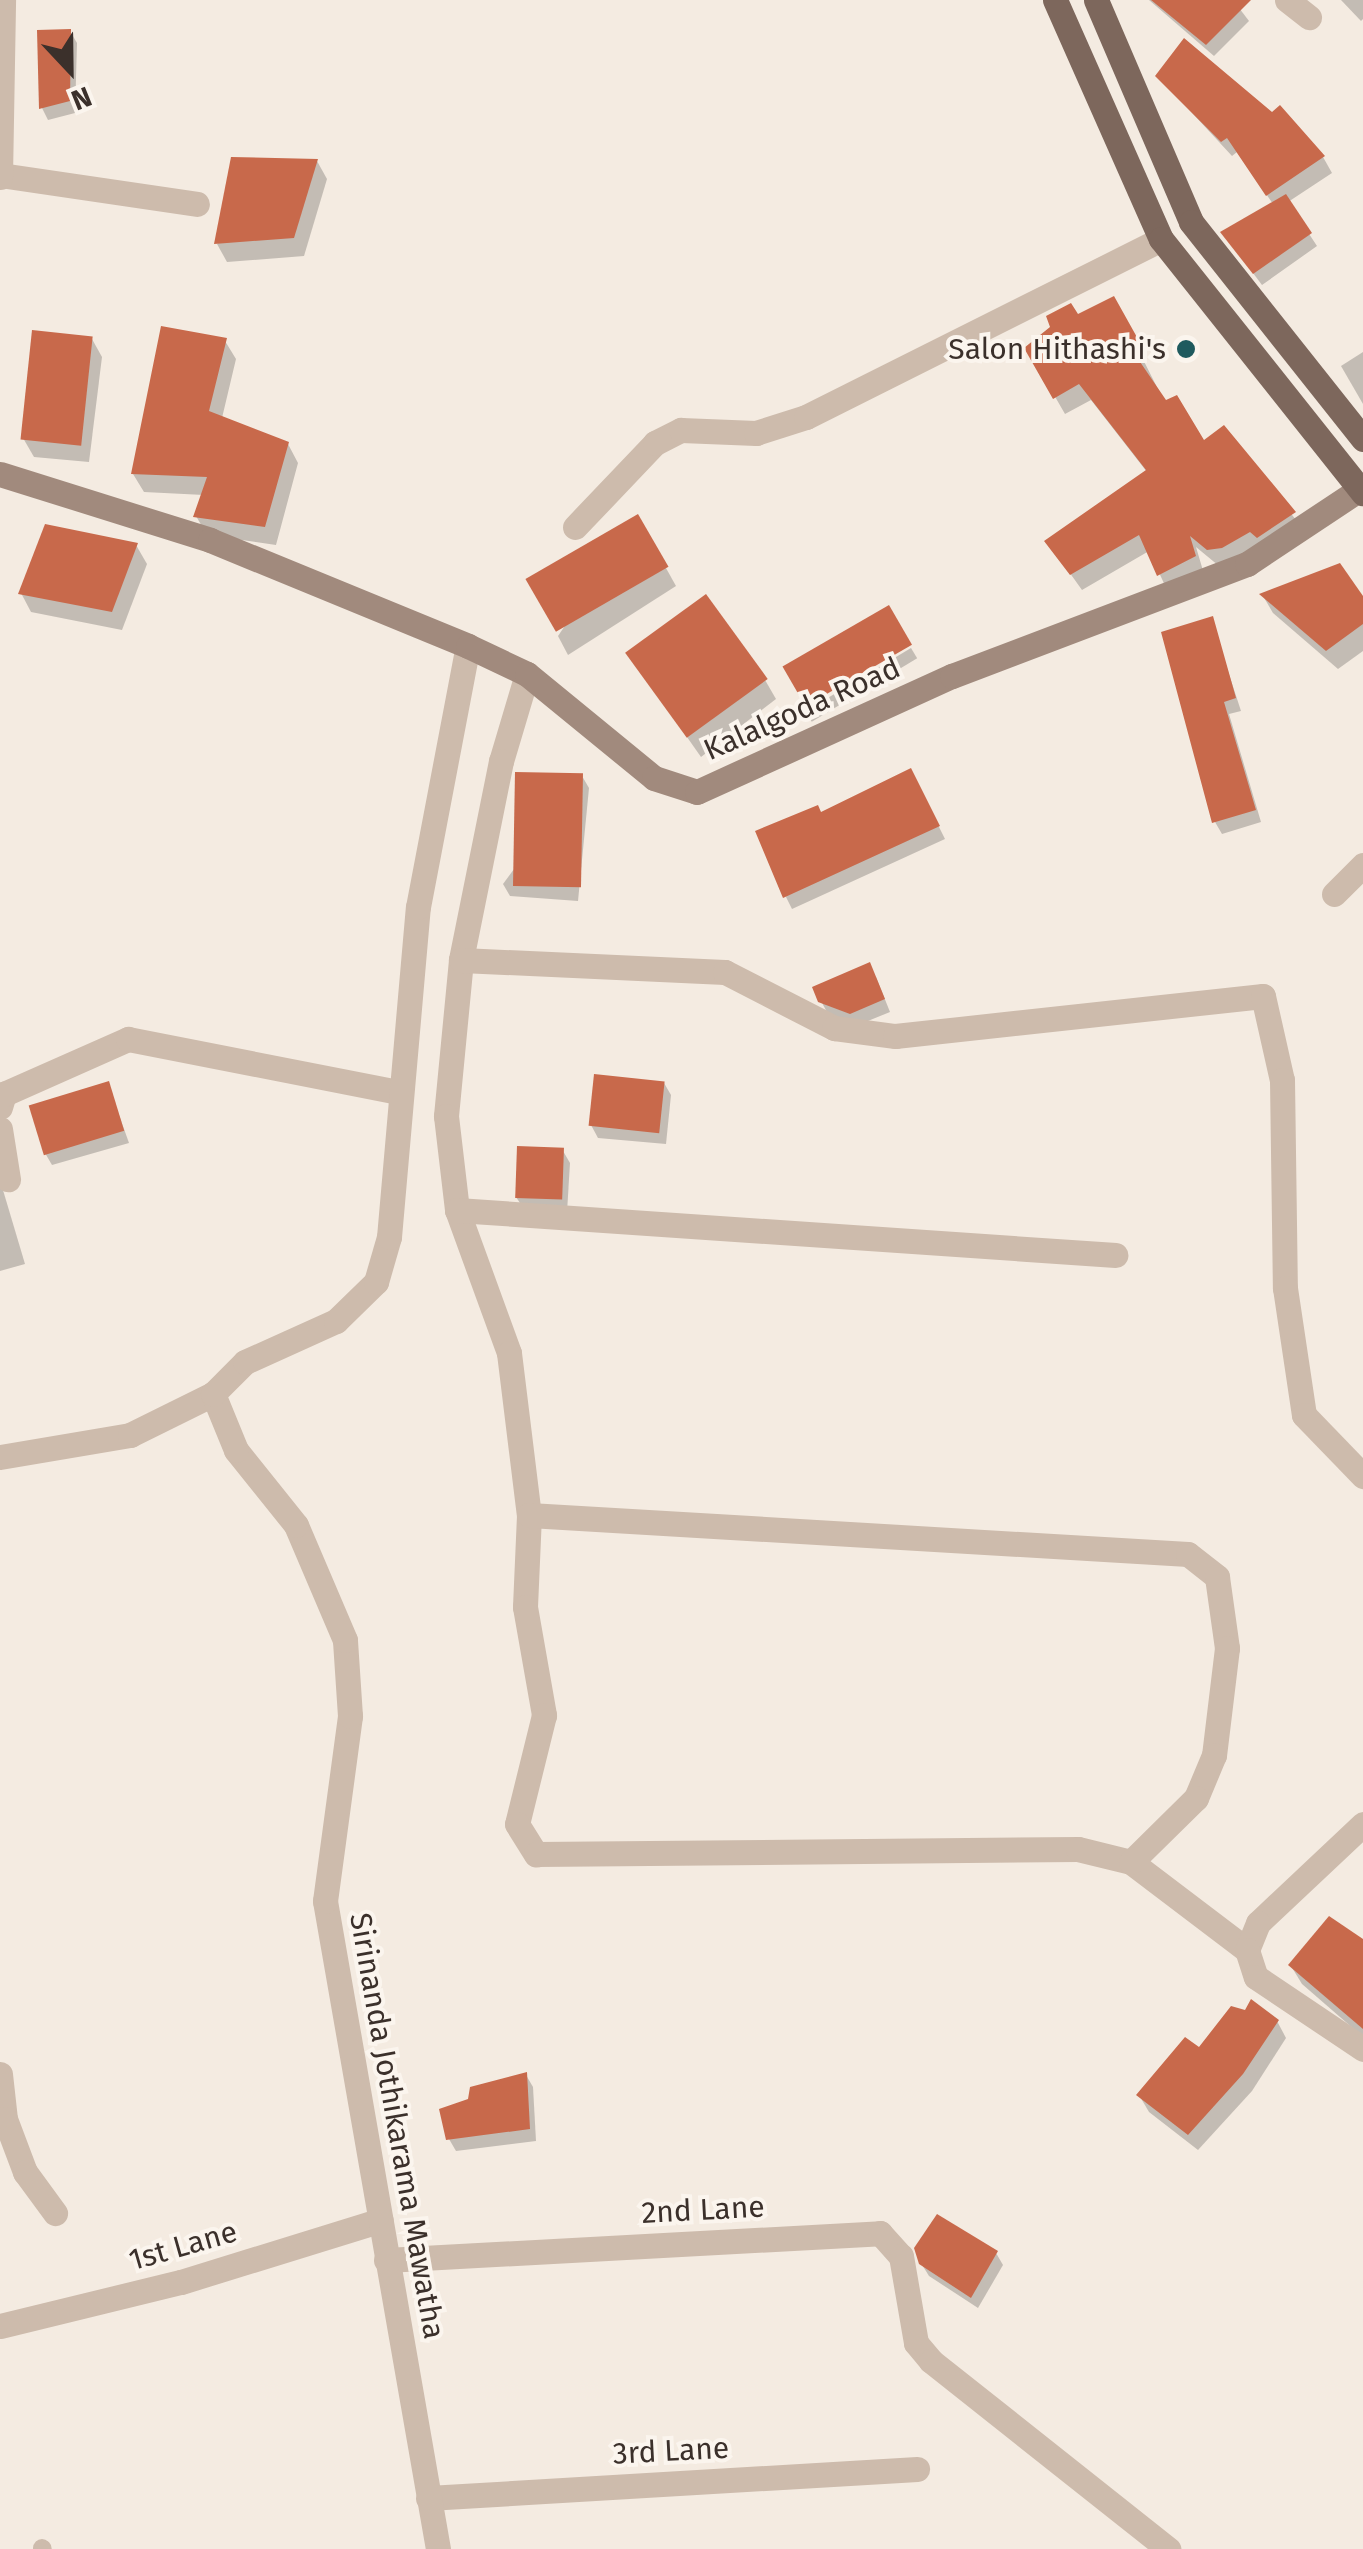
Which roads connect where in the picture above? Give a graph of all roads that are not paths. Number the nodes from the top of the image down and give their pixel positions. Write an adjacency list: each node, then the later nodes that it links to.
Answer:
1 (3, 0): 6 (street)
2 (1055, 0): 8 (main road)
3 (1096, 0): 9 (main road)
4 (1287, 0): 5 (street)
5 (1308, 17)
6 (0, 176): 7 (street)
7 (197, 204)
8 (1161, 240): 11 (main road); 12 (street)
9 (1363, 438)
10 (0, 474): 13 (street, Kalalgoda Road)
11 (1362, 490): 14 (street, Kalalgoda Road)
12 (575, 527)
13 (468, 646): 14 (street, Kalalgoda Road); 18 (street)
14 (528, 674): 17 (street)
15 (1363, 865): 16 (street)
16 (1334, 894)
17 (460, 960): 22 (street); 26 (street)
18 (397, 1092): 19 (street); 24 (street)
19 (0, 1108)
20 (0, 1129): 21 (street)
21 (8, 1180)
22 (457, 1210): 23 (street); 27 (street)
23 (1115, 1256)
24 (213, 1394): 25 (street); 34 (street, Sirinanda Jothikarama Mawatha)
25 (0, 1457)
26 (1363, 1476)
27 (529, 1515): 29 (street); 29 (street)
28 (1363, 1824): 30 (street)
29 (1131, 1862): 30 (street)
30 (1247, 1950): 31 (street)
31 (1363, 2050)
32 (0, 2074): 33 (street)
33 (55, 2213)
34 (380, 2220): 35 (street, Sirinanda Jothikarama Mawatha); 36 (street, 1st Lane)
35 (386, 2260): 38 (street, Sirinanda Jothikarama Mawatha); 40 (street, 2nd Lane)
36 (0, 2326)
37 (917, 2469): 38 (street, 3rd Lane)
38 (428, 2498): 39 (street, Sirinanda Jothikarama Mawatha)
39 (438, 2549)
40 (1168, 2549)

